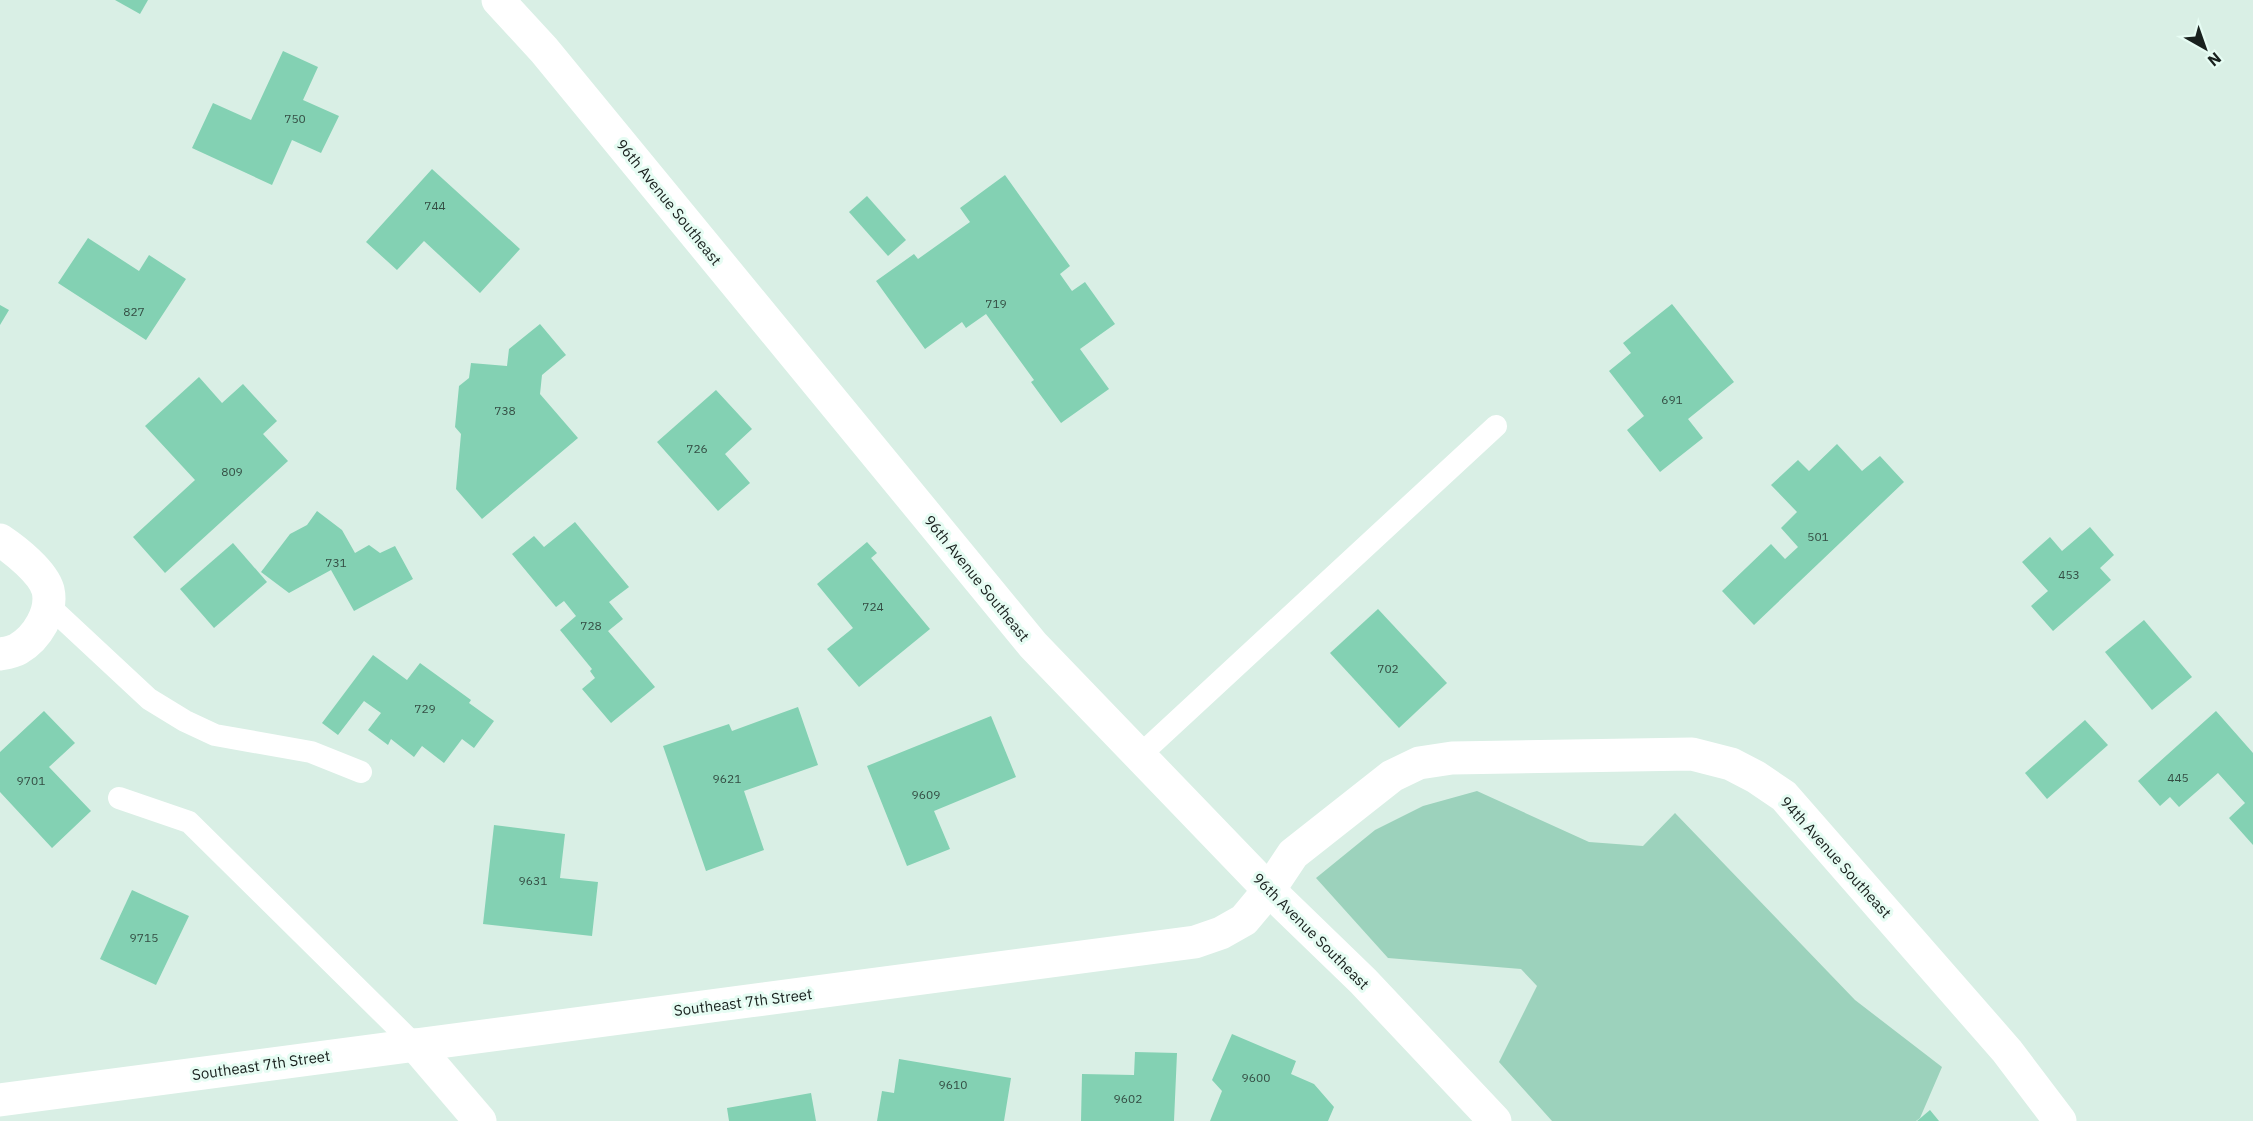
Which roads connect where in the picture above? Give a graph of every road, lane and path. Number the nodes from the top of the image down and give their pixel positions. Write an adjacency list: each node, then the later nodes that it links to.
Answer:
1 (498, 0): 6 (street, 96th Avenue Southeast)
2 (1496, 426): 6 (lane)
3 (0, 540): 4 (street)
4 (47, 604): 5 (street); 8 (lane)
5 (0, 654)
6 (1139, 756): 10 (street, 96th Avenue Southeast)
7 (1419, 763): 10 (street, Southeast 7th Street); 15 (street, 94th Avenue Southeast)
8 (361, 772)
9 (119, 798): 11 (lane)
10 (1269, 890): 11 (street, Southeast 7th Street); 14 (street, 96th Avenue Southeast)
11 (415, 1045): 12 (street, Southeast 7th Street); 13 (street)
12 (0, 1100)
13 (480, 1121)
14 (1495, 1121)
15 (2060, 1121)

